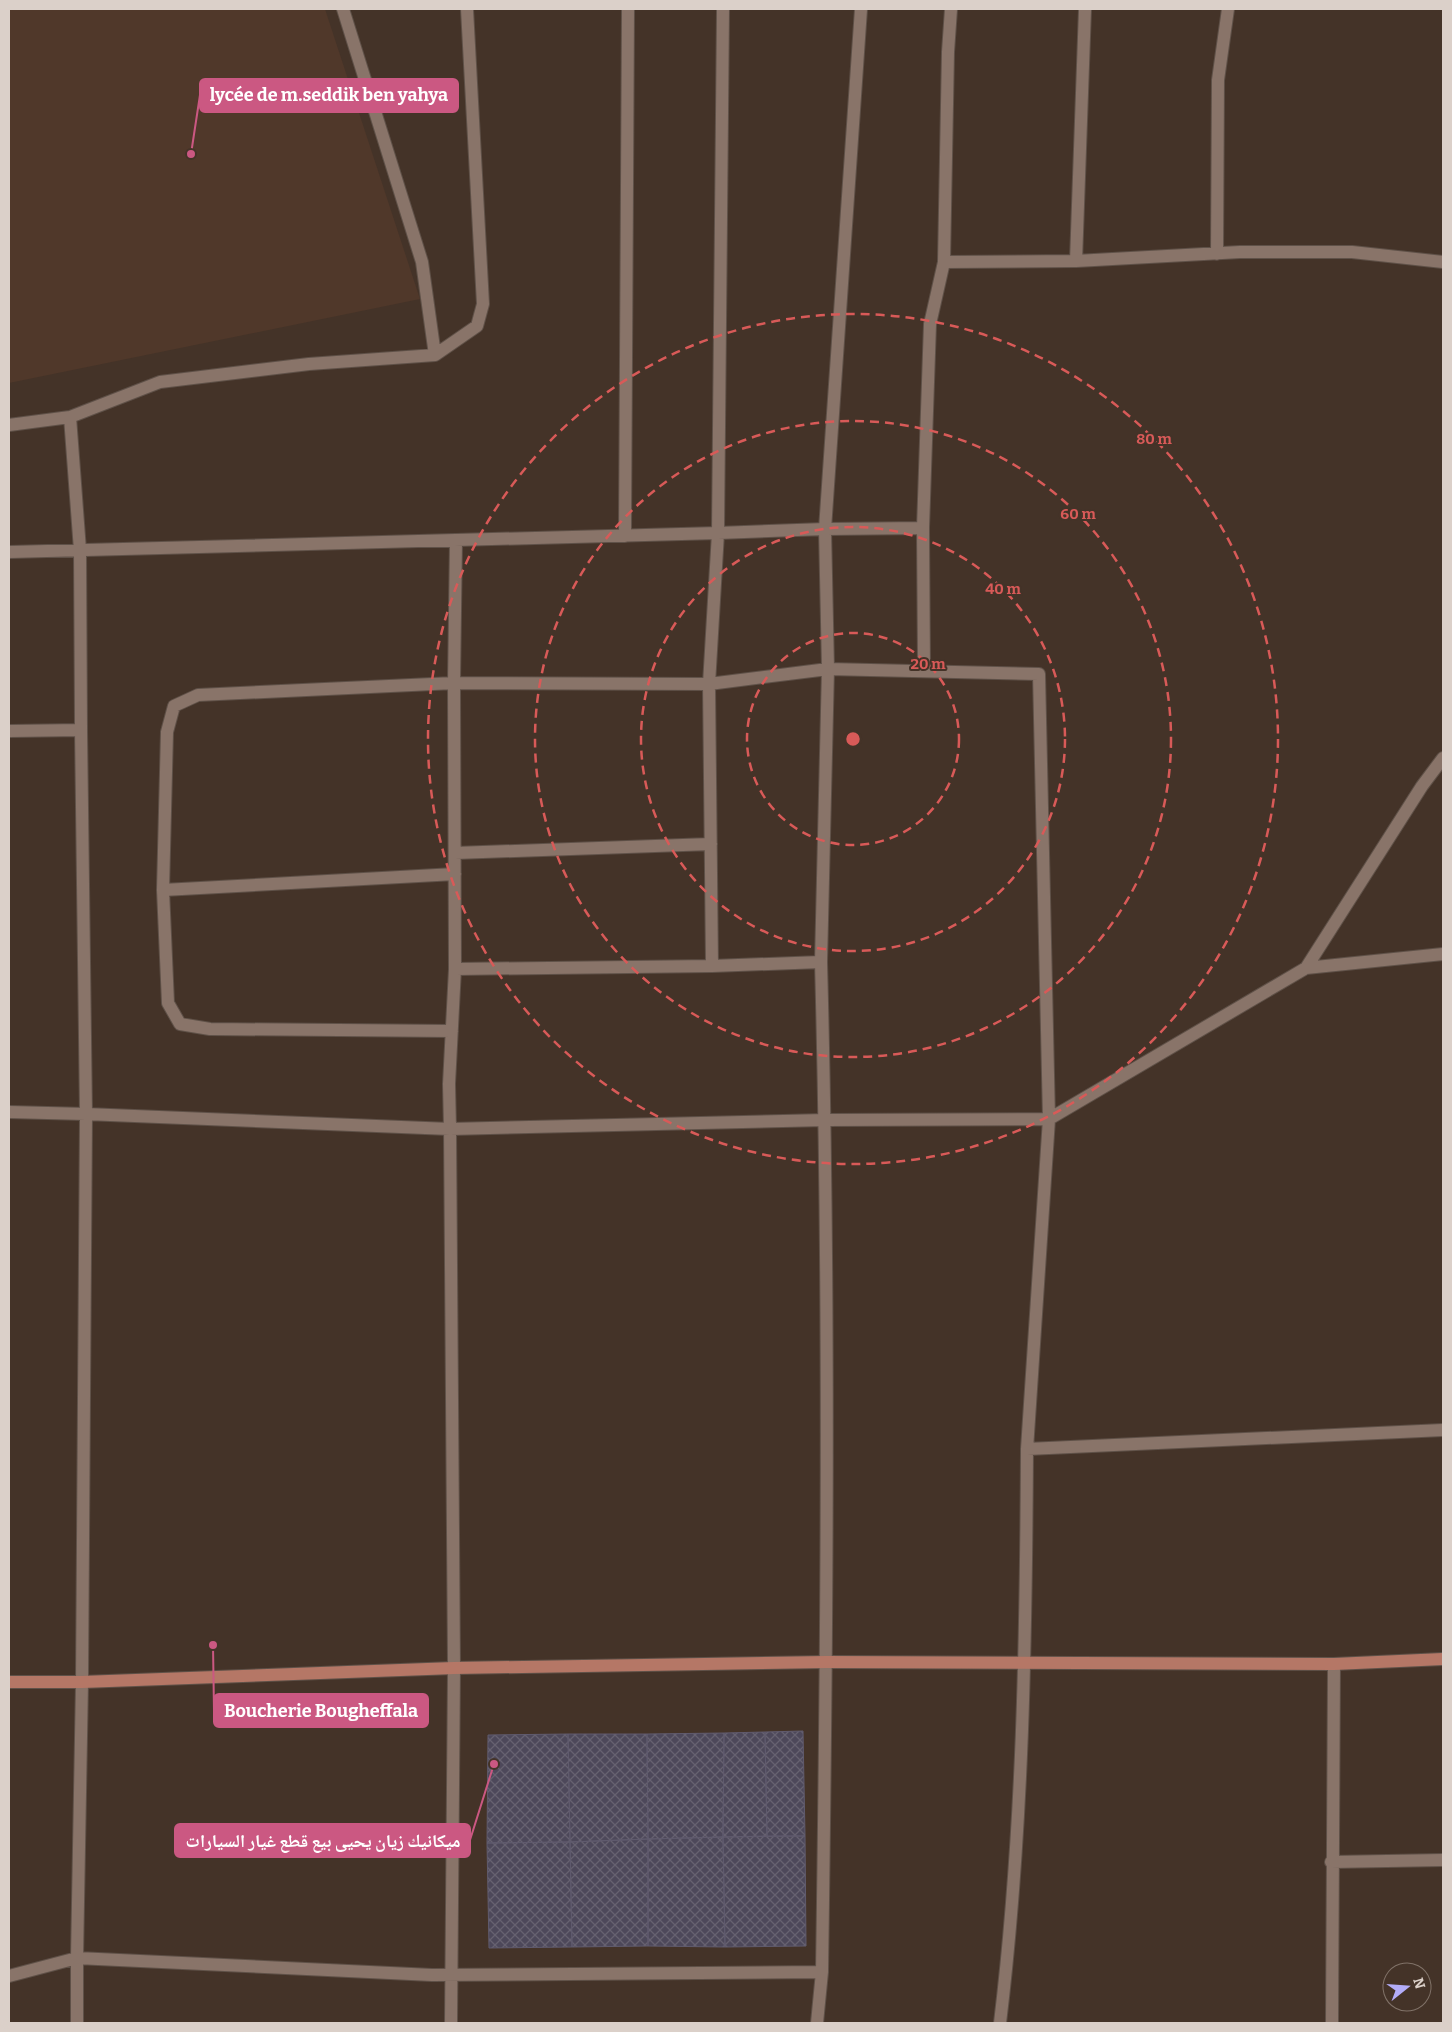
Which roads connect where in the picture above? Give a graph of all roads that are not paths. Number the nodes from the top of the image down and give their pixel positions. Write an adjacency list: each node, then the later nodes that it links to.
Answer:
1 (343, 9): 13 (street)
2 (467, 9): 13 (street)
3 (628, 9): 19 (street)
4 (723, 9): 18 (street)
5 (861, 9): 17 (street)
6 (951, 9): 11 (street)
7 (1085, 9): 10 (street)
8 (1228, 9): 9 (street)
9 (1217, 254): 10 (street); 12 (street)
10 (1076, 261): 11 (street)
11 (944, 262): 16 (street)
12 (1443, 262)
13 (435, 356): 14 (street)
14 (70, 417): 15 (street); 21 (street)
15 (9, 425)
16 (924, 528): 17 (street); 24 (street)
17 (825, 529): 18 (street); 23 (street)
18 (718, 533): 19 (street); 26 (street)
19 (626, 536): 20 (street)
20 (456, 540): 21 (street); 25 (street)
21 (80, 550): 22 (street); 27 (street)
22 (9, 552)
23 (828, 669): 24 (street); 26 (street); 35 (street)
24 (924, 671): 42 (street)
25 (454, 684): 26 (street); 31 (street); 33 (street)
26 (709, 684): 30 (street)
27 (81, 730): 28 (street); 41 (street)
28 (9, 731)
29 (1443, 758): 38 (street)
30 (711, 844): 31 (street); 36 (street)
31 (455, 852): 32 (street)
32 (455, 874): 33 (street); 37 (street)
33 (163, 890): 39 (street)
34 (1443, 954): 38 (street)
35 (821, 962): 36 (street); 43 (street)
36 (712, 966): 37 (street)
37 (455, 968): 39 (street)
38 (1306, 968): 42 (street)
39 (452, 1032): 44 (street)
40 (9, 1112): 41 (street)
41 (86, 1114): 44 (street); 53 (street)
42 (1049, 1119): 43 (street); 46 (street)
43 (825, 1120): 44 (street); 48 (street)
44 (450, 1129): 51 (street)
45 (1443, 1430): 46 (street)
46 (1027, 1449): 49 (street)
47 (1443, 1659): 50 (main road)
48 (826, 1662): 49 (main road); 51 (main road); 57 (street)
49 (1026, 1663): 50 (main road); 63 (street)
50 (1334, 1664): 55 (street)
51 (454, 1668): 53 (main road); 58 (street)
52 (9, 1682): 53 (main road)
53 (82, 1682): 56 (street)
54 (1443, 1860): 55 (street)
55 (1331, 1862): 64 (street)
56 (77, 1958): 58 (street); 59 (street); 60 (street)
57 (822, 1972): 58 (street); 62 (street)
58 (450, 1973): 61 (street)
59 (9, 1976)
60 (76, 2023)
61 (451, 2023)
62 (817, 2023)
63 (1000, 2023)
64 (1332, 2023)

